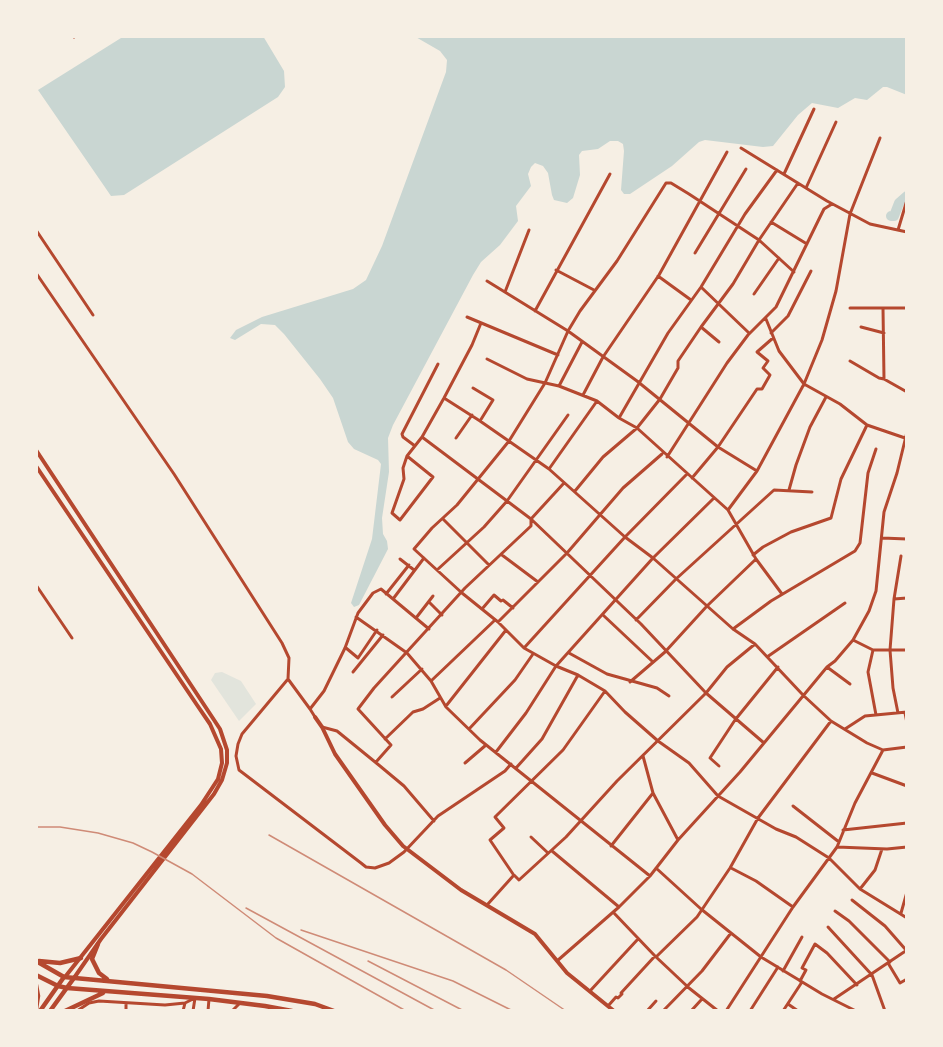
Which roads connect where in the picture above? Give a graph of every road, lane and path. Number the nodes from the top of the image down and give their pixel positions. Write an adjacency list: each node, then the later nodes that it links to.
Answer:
1 (814, 109): 9 (street)
2 (836, 122): 11 (street)
3 (880, 138): 15 (street)
4 (741, 148): 7 (street)
5 (727, 152): 13 (street)
6 (746, 169): 16 (street)
7 (777, 170): 9 (street); 18 (street)
8 (610, 174): 27 (street)
9 (784, 174): 10 (street)
10 (798, 183): 11 (street); 17 (street)
11 (806, 188): 14 (street)
12 (907, 200): 21 (street)
13 (700, 202): 16 (street); 31 (street); 34 (street)
14 (832, 204): 15 (street); 24 (street)
15 (850, 214): 21 (street); 64 (street)
16 (718, 215): 18 (street); 25 (street)
17 (771, 222): 23 (street); 24 (street)
18 (738, 227): 23 (street); 33 (street)
19 (36, 230): 43 (street)
20 (529, 230): 35 (street)
21 (898, 230): 22 (street)
22 (907, 232)
23 (759, 240): 26 (street); 38 (street)
24 (807, 243): 29 (street)
25 (695, 253)
26 (779, 258): 29 (street); 36 (street)
27 (556, 270): 34 (street); 42 (street)
28 (811, 271): 51 (street)
29 (794, 272): 45 (street)
30 (36, 273): 173 (street)
31 (658, 276): 37 (street); 57 (street)
32 (487, 281): 35 (street)
33 (700, 287): 37 (street); 38 (street)
34 (594, 290): 49 (street)
35 (505, 292): 42 (street)
36 (754, 294)
37 (691, 300): 63 (street)
38 (719, 303): 47 (street); 50 (street)
39 (850, 308): 40 (street)
40 (883, 308): 41 (street); 52 (street)
41 (907, 308)
42 (535, 311): 49 (street)
43 (93, 315)
44 (467, 317): 46 (street)
45 (765, 319): 50 (street); 51 (street)
46 (481, 323): 56 (street); 70 (street)
47 (701, 327): 55 (street); 71 (street)
48 (861, 327): 52 (street)
49 (568, 331): 54 (street); 56 (street)
50 (750, 333): 77 (street)
51 (771, 333): 53 (street)
52 (884, 333): 61 (street)
53 (773, 338): 64 (street); 86 (street)
54 (582, 342): 57 (street); 65 (street)
55 (719, 342)
56 (558, 355): 62 (street)
57 (603, 357): 63 (street); 68 (street)
58 (487, 358): 62 (street)
59 (850, 361): 61 (street)
60 (438, 364): 85 (street)
61 (884, 379): 67 (street)
62 (545, 383): 65 (street); 84 (street)
63 (640, 384): 71 (street); 75 (street)
64 (804, 384): 69 (street); 95 (street)
65 (559, 386): 68 (street)
66 (473, 388): 76 (street)
67 (907, 392)
68 (583, 395): 72 (street)
69 (826, 397): 78 (street); 100 (street)
70 (444, 398): 73 (street); 81 (street)
71 (660, 399): 77 (street); 79 (street)
72 (597, 401): 75 (street); 94 (street)
73 (472, 415): 76 (street); 82 (street)
74 (568, 415): 92 (street)
75 (619, 418): 79 (street)
76 (480, 421): 84 (street)
77 (688, 424): 86 (street); 91 (street)
78 (867, 425): 83 (street); 117 (street)
79 (637, 429): 89 (street); 101 (street)
80 (907, 432): 83 (street)
81 (422, 437): 85 (street); 97 (street)
82 (456, 438)
83 (906, 438): 111 (street)
84 (509, 441): 92 (street); 97 (street)
85 (415, 446): 90 (street)
86 (718, 447): 95 (street); 98 (street)
87 (876, 449): 131 (street)
88 (36, 450): 248 (street)
89 (663, 453): 91 (street); 106 (street)
90 (407, 456): 90 (street)
91 (667, 457): 96 (street)
92 (537, 460): 94 (street); 104 (street)
93 (36, 466): 248 (street)
94 (549, 469): 99 (street)
95 (757, 471): 105 (street)
96 (687, 474): 98 (street); 110 (street)
97 (479, 478): 104 (street); 107 (street)
98 (692, 478): 103 (street)
99 (564, 483): 101 (street); 108 (street)
100 (789, 490): 102 (street); 109 (street)
101 (575, 491): 106 (street)
102 (812, 492)
103 (714, 498): 105 (street); 119 (street)
104 (507, 501): 108 (street); 113 (street)
105 (728, 510): 109 (street)
106 (600, 515): 110 (street); 114 (street)
107 (443, 519): 113 (street); 118 (street)
108 (531, 519): 114 (street); 115 (street)
109 (736, 526): 117 (street); 126 (street)
110 (625, 537): 119 (street); 125 (street)
111 (881, 538): 112 (street); 154 (street)
112 (907, 539)
113 (467, 543): 122 (street); 124 (street)
114 (567, 553): 125 (street); 127 (street)
115 (502, 555): 122 (street); 127 (street)
116 (901, 556): 135 (street)
117 (754, 557): 131 (street); 139 (street)
118 (424, 558): 123 (street); 124 (street)
119 (653, 558): 126 (street); 137 (street)
120 (400, 559): 121 (street)
121 (409, 565): 123 (street); 130 (street)
122 (489, 565): 129 (street)
123 (414, 570): 134 (street)
124 (437, 570): 129 (street)
125 (590, 576): 137 (street); 157 (street)
126 (676, 579): 139 (street); 146 (street)
127 (538, 582): 140 (street)
128 (36, 585): 153 (street)
129 (462, 593): 141 (street); 142 (street)
130 (386, 594): 134 (street); 144 (street)
131 (782, 594): 149 (street)
132 (433, 597): 136 (street)
133 (907, 598): 135 (street)
134 (393, 599): 145 (street)
135 (894, 599): 159 (street)
136 (429, 602): 142 (street); 145 (street)
137 (616, 602): 143 (street); 146 (street)
138 (844, 603): 165 (street)
139 (707, 606): 149 (street); 161 (street)
140 (513, 608): 141 (street); 147 (street)
141 (482, 609): 147 (street)
142 (442, 615): 148 (street)
143 (603, 615): 163 (street); 166 (street)
144 (356, 617): 150 (street); 156 (street)
145 (416, 618): 148 (street)
146 (636, 620): 161 (street)
147 (496, 621): 151 (street); 174 (street)
148 (429, 629): 162 (street)
149 (733, 629): 155 (street)
150 (377, 630): 152 (street); 156 (street)
151 (506, 630): 157 (street); 183 (street)
152 (383, 635): 162 (street); 171 (street)
153 (72, 638)
154 (853, 640): 158 (street); 169 (street)
155 (755, 644): 165 (street); 178 (street)
156 (345, 648): 184 (street)
157 (524, 648): 164 (street)
158 (873, 650): 159 (street); 187 (street)
159 (890, 650): 160 (street); 186 (street)
160 (907, 650)
161 (665, 652): 166 (street); 178 (street)
162 (407, 653): 170 (street); 195 (street)
163 (569, 653): 167 (street); 175 (street)
164 (533, 654): 167 (street); 193 (street)
165 (767, 657): 168 (street)
166 (653, 662): 175 (street)
167 (556, 666): 172 (street); 201 (street)
168 (778, 667): 179 (street); 189 (street)
169 (827, 667): 176 (street); 179 (street)
170 (422, 669): 174 (street); 181 (street)
171 (353, 672)
172 (579, 675): 177 (street); 207 (street)
173 (288, 679): 184 (street); 225 (street)
174 (431, 681): 182 (street)
175 (630, 682): 180 (street)
176 (850, 684)
177 (605, 692): 196 (street); 209 (street)
178 (706, 693): 189 (street); 196 (street)
179 (803, 695): 190 (street); 197 (street)
180 (669, 696)
181 (392, 697)
182 (440, 698): 183 (street); 195 (street)
183 (446, 707): 193 (street)
184 (310, 709): 188 (street)
185 (906, 712): 186 (street); 191 (street)
186 (898, 713): 187 (street)
187 (876, 715): 194 (street)
188 (315, 717): 192 (street)
189 (735, 720): 197 (street); 206 (street)
190 (831, 721): 194 (street); 214 (street)
191 (907, 723)
192 (322, 728): 203 (street); 225 (street)
193 (470, 729): 198 (street)
194 (844, 729): 200 (street)
195 (385, 739): 203 (street)
196 (658, 741): 202 (street); 212 (street)
197 (764, 743): 212 (street)
198 (486, 745): 201 (street); 204 (street)
199 (907, 747): 200 (street)
200 (883, 750): 208 (street)
201 (496, 752): 205 (street)
202 (643, 756): 211 (street); 216 (street)
203 (376, 762): 215 (street)
204 (465, 763)
205 (511, 764): 207 (street); 215 (street)
206 (719, 766)
207 (516, 768): 209 (street)
208 (872, 773): 210 (street); 218 (street)
209 (531, 781): 216 (street); 231 (street)
210 (907, 786)
211 (653, 793): 220 (street); 222 (street)
212 (718, 796): 214 (street); 220 (street)
213 (793, 806): 221 (street)
214 (758, 818): 228 (street); 230 (street)
215 (434, 821): 225 (street)
216 (581, 822): 222 (street); 227 (street)
217 (907, 823): 218 (street)
218 (843, 830): 221 (street)
219 (531, 837): 227 (street)
220 (678, 840): 229 (street)
221 (840, 842): 223 (street)
222 (611, 846): 232 (street)
223 (837, 847): 226 (street); 228 (street)
224 (907, 847): 226 (street)
225 (407, 849): 236 (street)
226 (882, 849): 233 (street)
227 (550, 852): 231 (street); 238 (street)
228 (829, 858): 233 (street); 237 (street)
229 (656, 868): 232 (street); 239 (street)
230 (730, 868): 237 (street); 239 (street)
231 (514, 875): 236 (street)
232 (650, 876): 238 (street)
233 (860, 889): 242 (street)
234 (907, 892): 242 (street)
235 (852, 900): 249 (street)
236 (486, 907): 254 (street)
237 (793, 907): 251 (street)
238 (619, 908): 241 (street)
239 (701, 909): 245 (street); 250 (street)
240 (835, 911): 255 (street)
241 (613, 912): 247 (street); 254 (street)
242 (901, 913): 243 (street)
243 (907, 918)
244 (828, 927): 259 (street)
245 (731, 933): 251 (street); 268 (street)
246 (802, 937): 257 (street)
247 (638, 939): 250 (street); 270 (street)
248 (99, 940): 252 (street); 261 (street); 263 (main road)
249 (907, 950): 255 (street)
250 (655, 957): 268 (street); 284 (street)
251 (760, 957): 256 (street); 310 (street)
252 (81, 958): 253 (main road); 260 (street)
253 (36, 960): 260 (main road)
254 (556, 960): 270 (street)
255 (889, 963): 259 (street); 262 (street)
256 (778, 967): 257 (street); 311 (street)
257 (783, 971): 264 (street)
258 (36, 975): 267 (main road)
259 (872, 975): 266 (street); 316 (street)
260 (64, 977): 261 (main road); 267 (main road)
261 (74, 978): 263 (main road); 269 (main road)
262 (907, 979)
263 (113, 981): 304 (main road)
264 (801, 982): 266 (street); 275 (street); 282 (street)
265 (36, 985): 287 (main road)
266 (857, 985): 275 (street)
267 (58, 986): 269 (main road); 290 (main road)
268 (687, 986): 274 (street); 307 (street)
269 (67, 988): 271 (main road); 291 (main road)
270 (590, 991): 284 (street)
271 (106, 992): 272 (main road); 292 (main road)
272 (195, 998): 273 (main road); 279 (street); 299 (street)
273 (209, 999): 280 (main road); 288 (street)
274 (703, 999): 308 (street); 309 (street)
275 (834, 1000): 285 (street)
276 (656, 1001): 306 (street)
277 (89, 1003): 278 (street); 293 (street); 294 (street)
278 (126, 1003): 281 (street); 295 (street)
279 (185, 1003): 283 (street); 298 (street)
280 (240, 1003): 286 (main road); 301 (street); 302 (street)
281 (138, 1004): 283 (street); 296 (street)
282 (788, 1004): 312 (street); 313 (street)
283 (155, 1005): 297 (street)
284 (608, 1006): 305 (street)
285 (846, 1006): 314 (street); 315 (street)
286 (265, 1008): 289 (main road)
287 (36, 1009)
288 (208, 1010): 300 (street)
289 (279, 1010): 303 (main road)
290 (40, 1011)
291 (50, 1011)
292 (65, 1011)
293 (77, 1011)
294 (89, 1011)
295 (126, 1011)
296 (137, 1011)
297 (155, 1011)
298 (183, 1011)
299 (193, 1011)
300 (213, 1011)
301 (232, 1011)
302 (240, 1011)
303 (292, 1011)
304 (334, 1011)
305 (614, 1011)
306 (647, 1011)
307 (663, 1011)
308 (691, 1011)
309 (718, 1011)
310 (726, 1011)
311 (750, 1011)
312 (783, 1011)
313 (798, 1011)
314 (843, 1011)
315 (856, 1011)
316 (885, 1011)

